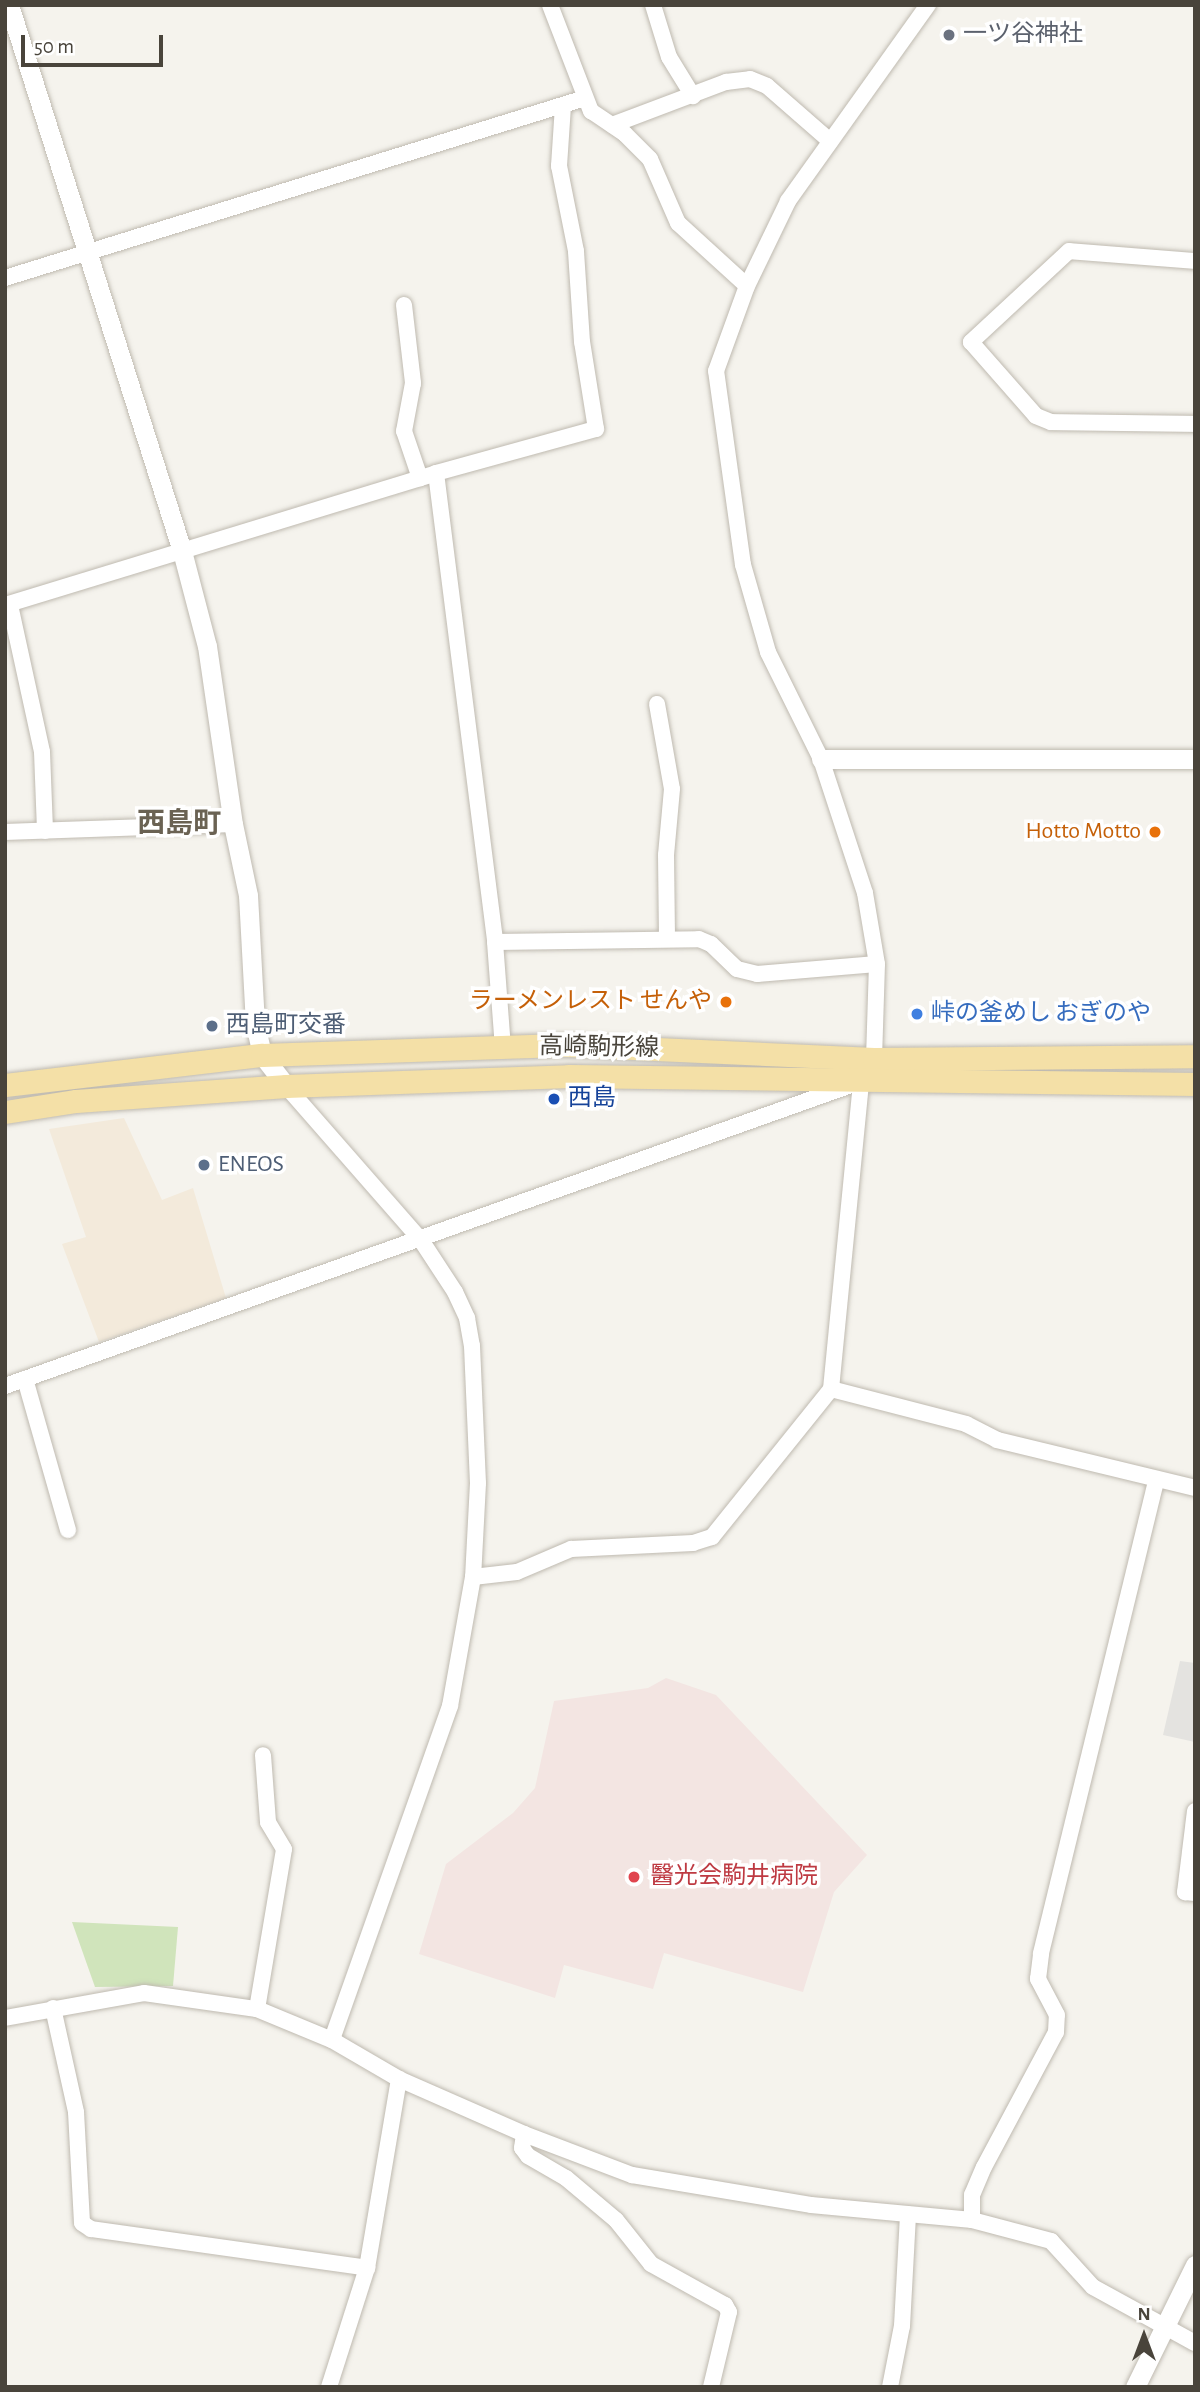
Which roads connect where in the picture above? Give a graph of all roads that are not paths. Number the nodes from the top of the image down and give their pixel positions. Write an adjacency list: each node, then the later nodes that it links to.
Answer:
1 (550, 5): 6 (street)
2 (653, 5): 5 (street)
3 (928, 5): 9 (street)
4 (9, 13): 10 (street)
5 (693, 96): 8 (street); 9 (street)
6 (585, 98): 7 (street); 8 (street)
7 (563, 104): 10 (street); 16 (street)
8 (612, 125): 13 (street)
9 (830, 141): 13 (street)
10 (88, 252): 12 (street); 17 (street)
11 (1195, 261): 15 (street)
12 (5, 278)
13 (747, 286): 20 (street)
14 (404, 305): 16 (street)
15 (1195, 424)
16 (428, 476): 17 (street); 26 (street)
17 (182, 551): 18 (street); 22 (street)
18 (7, 605): 23 (street)
19 (657, 704): 25 (street)
20 (821, 759): 21 (street); 27 (street)
21 (1195, 759)
22 (233, 824): 23 (street); 29 (street)
23 (45, 831): 24 (street)
24 (5, 832)
25 (667, 939): 26 (street); 27 (street)
26 (495, 942): 28 (street)
27 (877, 964): 31 (street)
28 (503, 1048): 29 (main road, 高崎駒形線); 31 (main road, 高崎駒形線)
29 (262, 1055): 34 (main road, 高崎駒形線); 35 (street)
30 (1195, 1056): 31 (main road, 高崎駒形線)
31 (874, 1059): 32 (street)
32 (861, 1082): 33 (main road, 高崎駒形線); 35 (main road, 高崎駒形線); 37 (street); 40 (street)
33 (1195, 1084)
34 (5, 1086)
35 (286, 1086): 36 (main road, 高崎駒形線); 37 (street)
36 (5, 1112)
37 (421, 1240): 38 (street); 44 (street)
38 (24, 1379): 39 (street); 43 (street)
39 (5, 1386)
40 (831, 1389): 41 (street); 44 (street)
41 (1156, 1480): 42 (street); 55 (street)
42 (1195, 1488)
43 (68, 1530)
44 (473, 1577): 51 (street)
45 (262, 1755): 49 (street)
46 (1195, 1811): 47 (street)
47 (1195, 1893)
48 (53, 2008): 49 (street); 50 (street); 57 (street)
49 (257, 2009): 51 (street)
50 (5, 2018)
51 (332, 2040): 52 (street)
52 (399, 2078): 53 (street); 57 (street)
53 (524, 2134): 54 (street); 61 (street)
54 (908, 2214): 55 (street); 62 (street)
55 (972, 2220): 58 (street)
56 (1195, 2264): 58 (street)
57 (367, 2268): 60 (street)
58 (1165, 2326): 59 (street); 63 (street)
59 (1195, 2343)
60 (329, 2387)
61 (711, 2387)
62 (890, 2387)
63 (1135, 2387)

